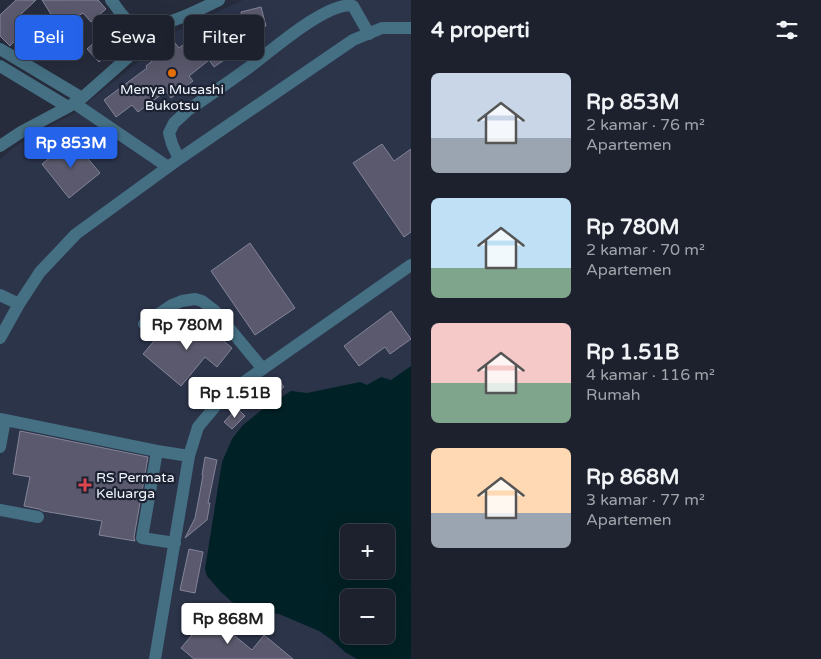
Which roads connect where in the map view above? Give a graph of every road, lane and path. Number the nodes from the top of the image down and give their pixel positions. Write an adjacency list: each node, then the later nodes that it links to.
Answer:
1 (112, 0): 3 (street)
2 (219, 0): 4 (street)
3 (124, 15)
4 (174, 21)
5 (411, 28): 6 (street)
6 (369, 34): 12 (street); 12 (street)
7 (0, 49): 10 (street)
8 (125, 60): 10 (street)
9 (0, 66): 10 (street)
10 (75, 103): 11 (street); 13 (street)
11 (0, 146)
12 (180, 158): 13 (street)
13 (168, 167): 16 (street)
14 (411, 265): 19 (street)
15 (0, 295): 16 (street)
16 (19, 304): 18 (street)
17 (144, 324): 19 (street)
18 (0, 338)
19 (262, 369): 23 (street)
20 (2, 420): 21 (street); 22 (street)
21 (0, 447)
22 (157, 451): 23 (street); 26 (street)
23 (189, 456): 26 (street)
24 (0, 510): 25 (street)
25 (38, 517)
26 (175, 543): 27 (street)
27 (155, 659)

